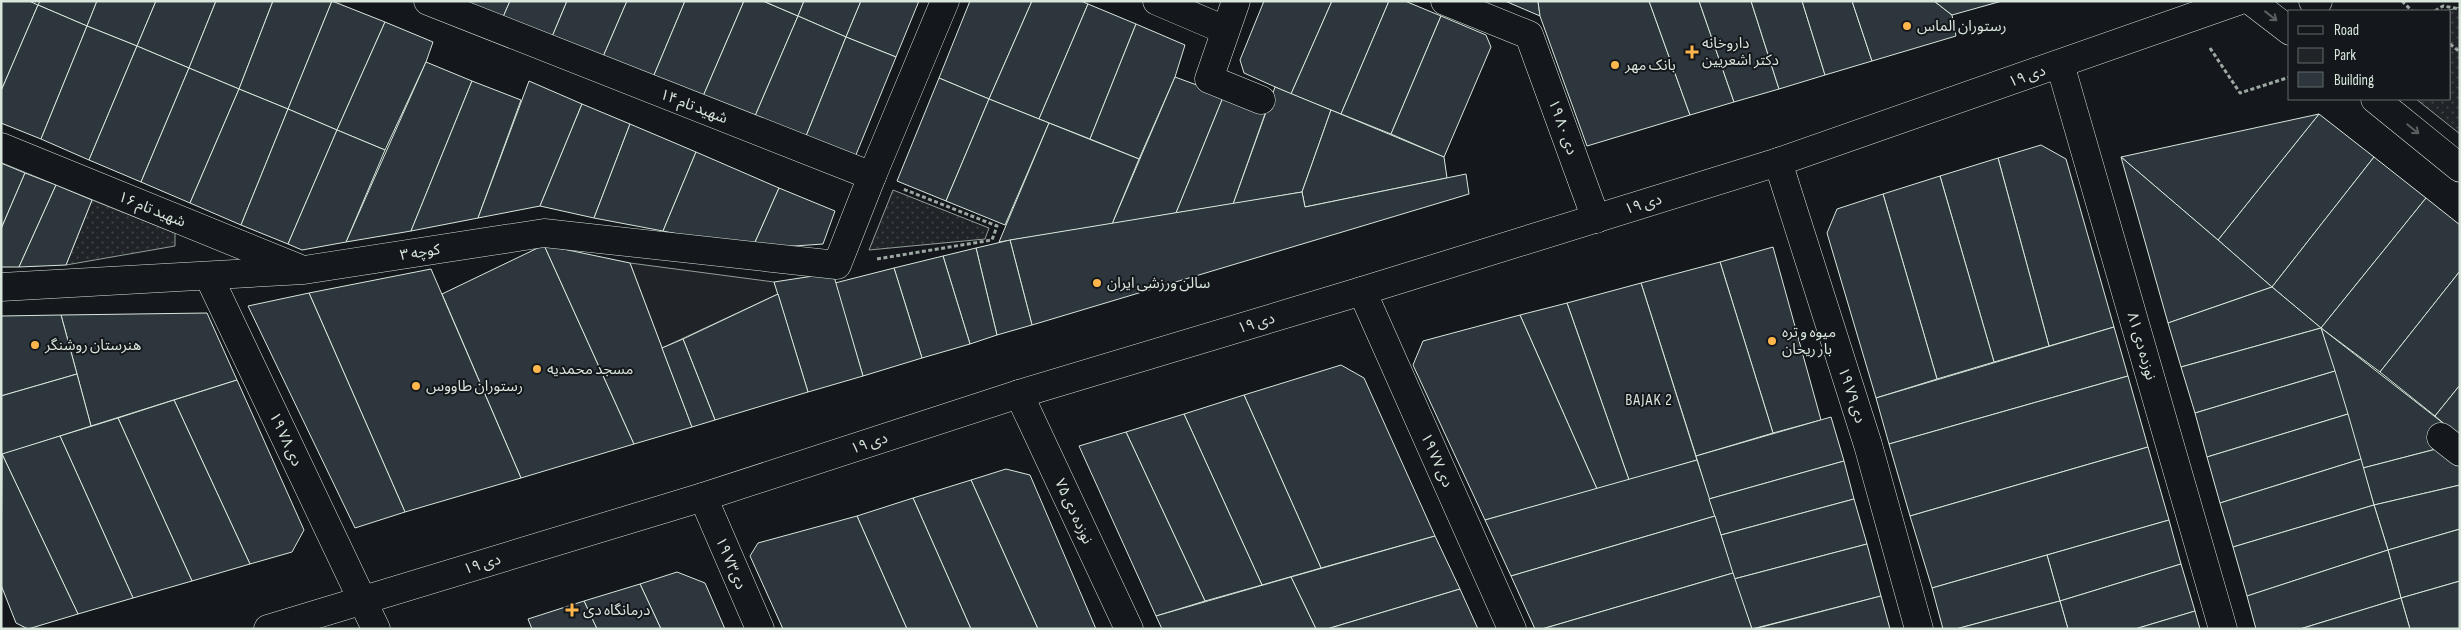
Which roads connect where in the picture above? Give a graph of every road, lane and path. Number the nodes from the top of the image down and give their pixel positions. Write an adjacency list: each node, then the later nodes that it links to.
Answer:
1 (428, 1): 24 (street, شهید تام ۱۴)
2 (946, 1): 24 (street)
3 (1157, 1): 16 (street)
4 (1236, 1): 16 (street)
5 (1445, 1): 25 (street, ۱۹ دی ۸۰)
6 (2238, 1): 14 (street, ۱۹ دی)
7 (2251, 1): 15 (street, one-way to 15)
8 (2314, 1): 9 (street)
9 (2318, 1)
10 (2402, 1): 12 (path)
11 (2460, 9): 13 (path)
12 (2411, 10)
13 (2436, 10)
14 (2190, 18): 17 (street, ۱۹ دی); 18 (path)
15 (2288, 29)
16 (1225, 30): 19 (street)
17 (2060, 64): 22 (street, ۱۹ دی); 40 (street, نوزده دی ۸۱)
18 (2288, 78)
19 (1261, 100)
20 (2376, 100): 23 (street, one-way to 23)
21 (1, 147): 27 (street, شهید تام ۱۶)
22 (1778, 162): 25 (street, ۱۹ دی); 39 (street, ۱۹ دی ۷۹)
23 (2460, 168)
24 (872, 176): 26 (street); 26 (path)
25 (1596, 218): 30 (street, ۱۹ دی)
26 (837, 265): 27 (street, کوچه ۳)
27 (304, 270): 28 (street, کوچه ۳)
28 (209, 277): 29 (street, کوچه ۳); 33 (street, ۱۹ دی ۷۸)
29 (1, 287)
30 (1362, 292): 31 (street, ۱۹ دی); 38 (street, ۱۹ دی ۷۷)
31 (1019, 394): 32 (street, ۱۹ دی); 37 (street, نوزده دی ۷۵)
32 (703, 497): 33 (street, ۱۹ دی); 36 (street, ۱۹ دی۷۳)
33 (362, 600): 34 (street, ۱۹ دی); 35 (street, ۱۹ دی ۷۸)
34 (268, 629)
35 (376, 629)
36 (760, 629)
37 (1129, 629)
38 (1512, 629)
39 (1919, 629)
40 (2223, 629)

